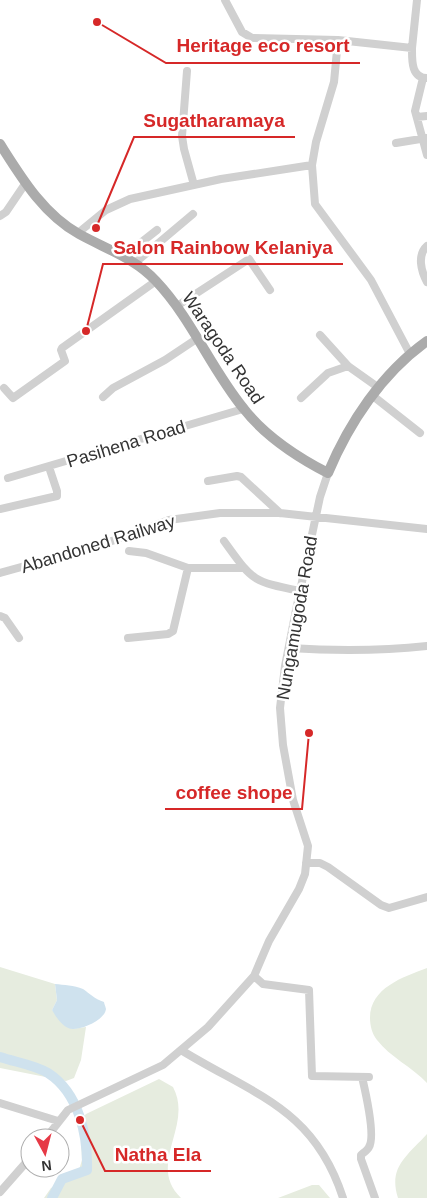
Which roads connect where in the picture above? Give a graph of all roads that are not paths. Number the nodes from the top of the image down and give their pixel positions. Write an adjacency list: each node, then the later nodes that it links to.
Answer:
1 (225, 0): 3 (street)
2 (417, 0): 4 (street)
3 (338, 40): 4 (street); 13 (street)
4 (412, 48): 6 (street)
5 (187, 71): 15 (street)
6 (425, 78): 8 (street)
7 (427, 116): 8 (street)
8 (417, 118): 9 (street)
9 (425, 138): 10 (street); 12 (street)
10 (396, 143)
11 (0, 144): 14 (main road, Waragoda Road)
12 (427, 155)
13 (312, 165): 15 (street); 30 (street)
14 (25, 184): 17 (street); 19 (main road, Waragoda Road)
15 (194, 186): 19 (street)
16 (193, 214): 22 (street)
17 (0, 216)
18 (157, 230): 21 (street)
19 (78, 233): 21 (main road, Waragoda Road)
20 (427, 246): 24 (street)
21 (124, 256): 22 (main road, Waragoda Road)
22 (136, 262): 23 (main road, Waragoda Road)
23 (156, 281): 26 (main road, Waragoda Road); 32 (street)
24 (427, 282)
25 (270, 290): 26 (street)
26 (177, 306): 28 (main road, Waragoda Road)
27 (320, 335): 31 (street)
28 (198, 338): 34 (street); 36 (main road, Waragoda Road)
29 (425, 346): 30 (main road)
30 (410, 354): 33 (main road)
31 (348, 366): 33 (street); 35 (street)
32 (4, 388)
33 (376, 392): 37 (street); 39 (main road)
34 (102, 397)
35 (301, 398)
36 (243, 409): 38 (street, Pasihena Road); 39 (main road, Waragoda Road)
37 (420, 433)
38 (49, 467): 40 (street, Pasihena Road); 42 (street)
39 (328, 473): 44 (street, Nungamugoda Road)
40 (8, 478)
41 (208, 481): 43 (street)
42 (0, 509)
43 (280, 513): 44 (street, Abandoned Railway); 50 (street, Abandoned Railway)
44 (316, 518): 45 (street, Abandoned Railway); 51 (street, Nungamugoda Road)
45 (427, 529)
46 (224, 541): 49 (street)
47 (129, 552): 48 (street)
48 (188, 568): 49 (street); 54 (street)
49 (243, 568): 51 (street)
50 (0, 573)
51 (300, 592): 56 (street, Nungamugoda Road)
52 (0, 616): 53 (street)
53 (19, 638)
54 (128, 638)
55 (427, 646): 56 (street)
56 (289, 648): 57 (street, Nungamugoda Road)
57 (306, 863): 58 (street); 59 (street, Nungamugoda Road)
58 (427, 897)
59 (254, 976): 60 (street, Nungamugoda Road); 67 (street)
60 (182, 1050): 62 (street, Nungamugoda Road); 66 (street)
61 (0, 1103): 62 (street)
62 (58, 1121): 63 (street, Nungamugoda Road)
63 (53, 1128)
64 (20, 1169): 65 (street)
65 (0, 1192)
66 (343, 1198)
67 (375, 1198)

